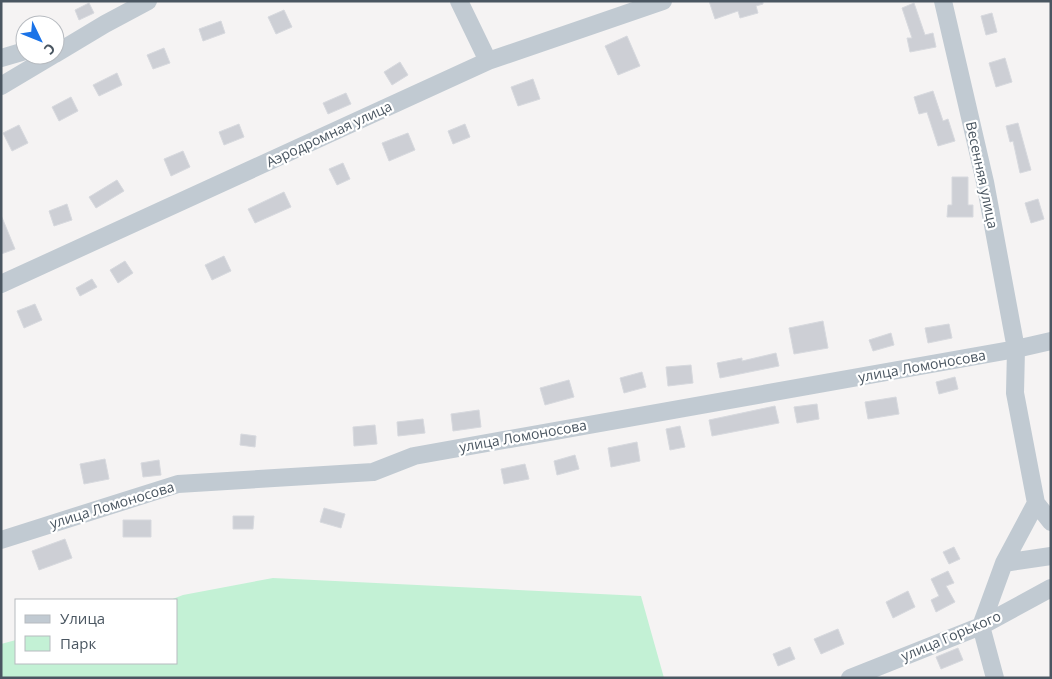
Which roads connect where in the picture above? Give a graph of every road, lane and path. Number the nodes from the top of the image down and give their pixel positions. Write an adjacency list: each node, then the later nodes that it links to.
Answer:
1 (148, 1): 5 (street)
2 (459, 1): 10 (street)
3 (663, 1): 10 (street, Аэродромная улица)
4 (943, 1): 15 (street, Весенняя улица)
5 (93, 31): 6 (street); 7 (street)
6 (65, 39)
7 (65, 48)
8 (15, 54): 9 (street)
9 (1, 58)
10 (488, 61): 13 (street, Аэродромная улица)
11 (36, 65): 12 (street)
12 (1, 86)
13 (1, 284)
14 (1051, 340): 15 (street, улица Ломоносова)
15 (1016, 349): 16 (street, Весенняя улица); 18 (street, улица Ломоносова)
16 (1036, 503): 17 (street); 20 (street)
17 (1051, 522)
18 (1, 540)
19 (1051, 556): 20 (street)
20 (1004, 563): 22 (street)
21 (1051, 588): 22 (street, улица Горького)
22 (981, 626): 23 (street, улица Горького); 24 (street)
23 (850, 678)
24 (995, 678)

